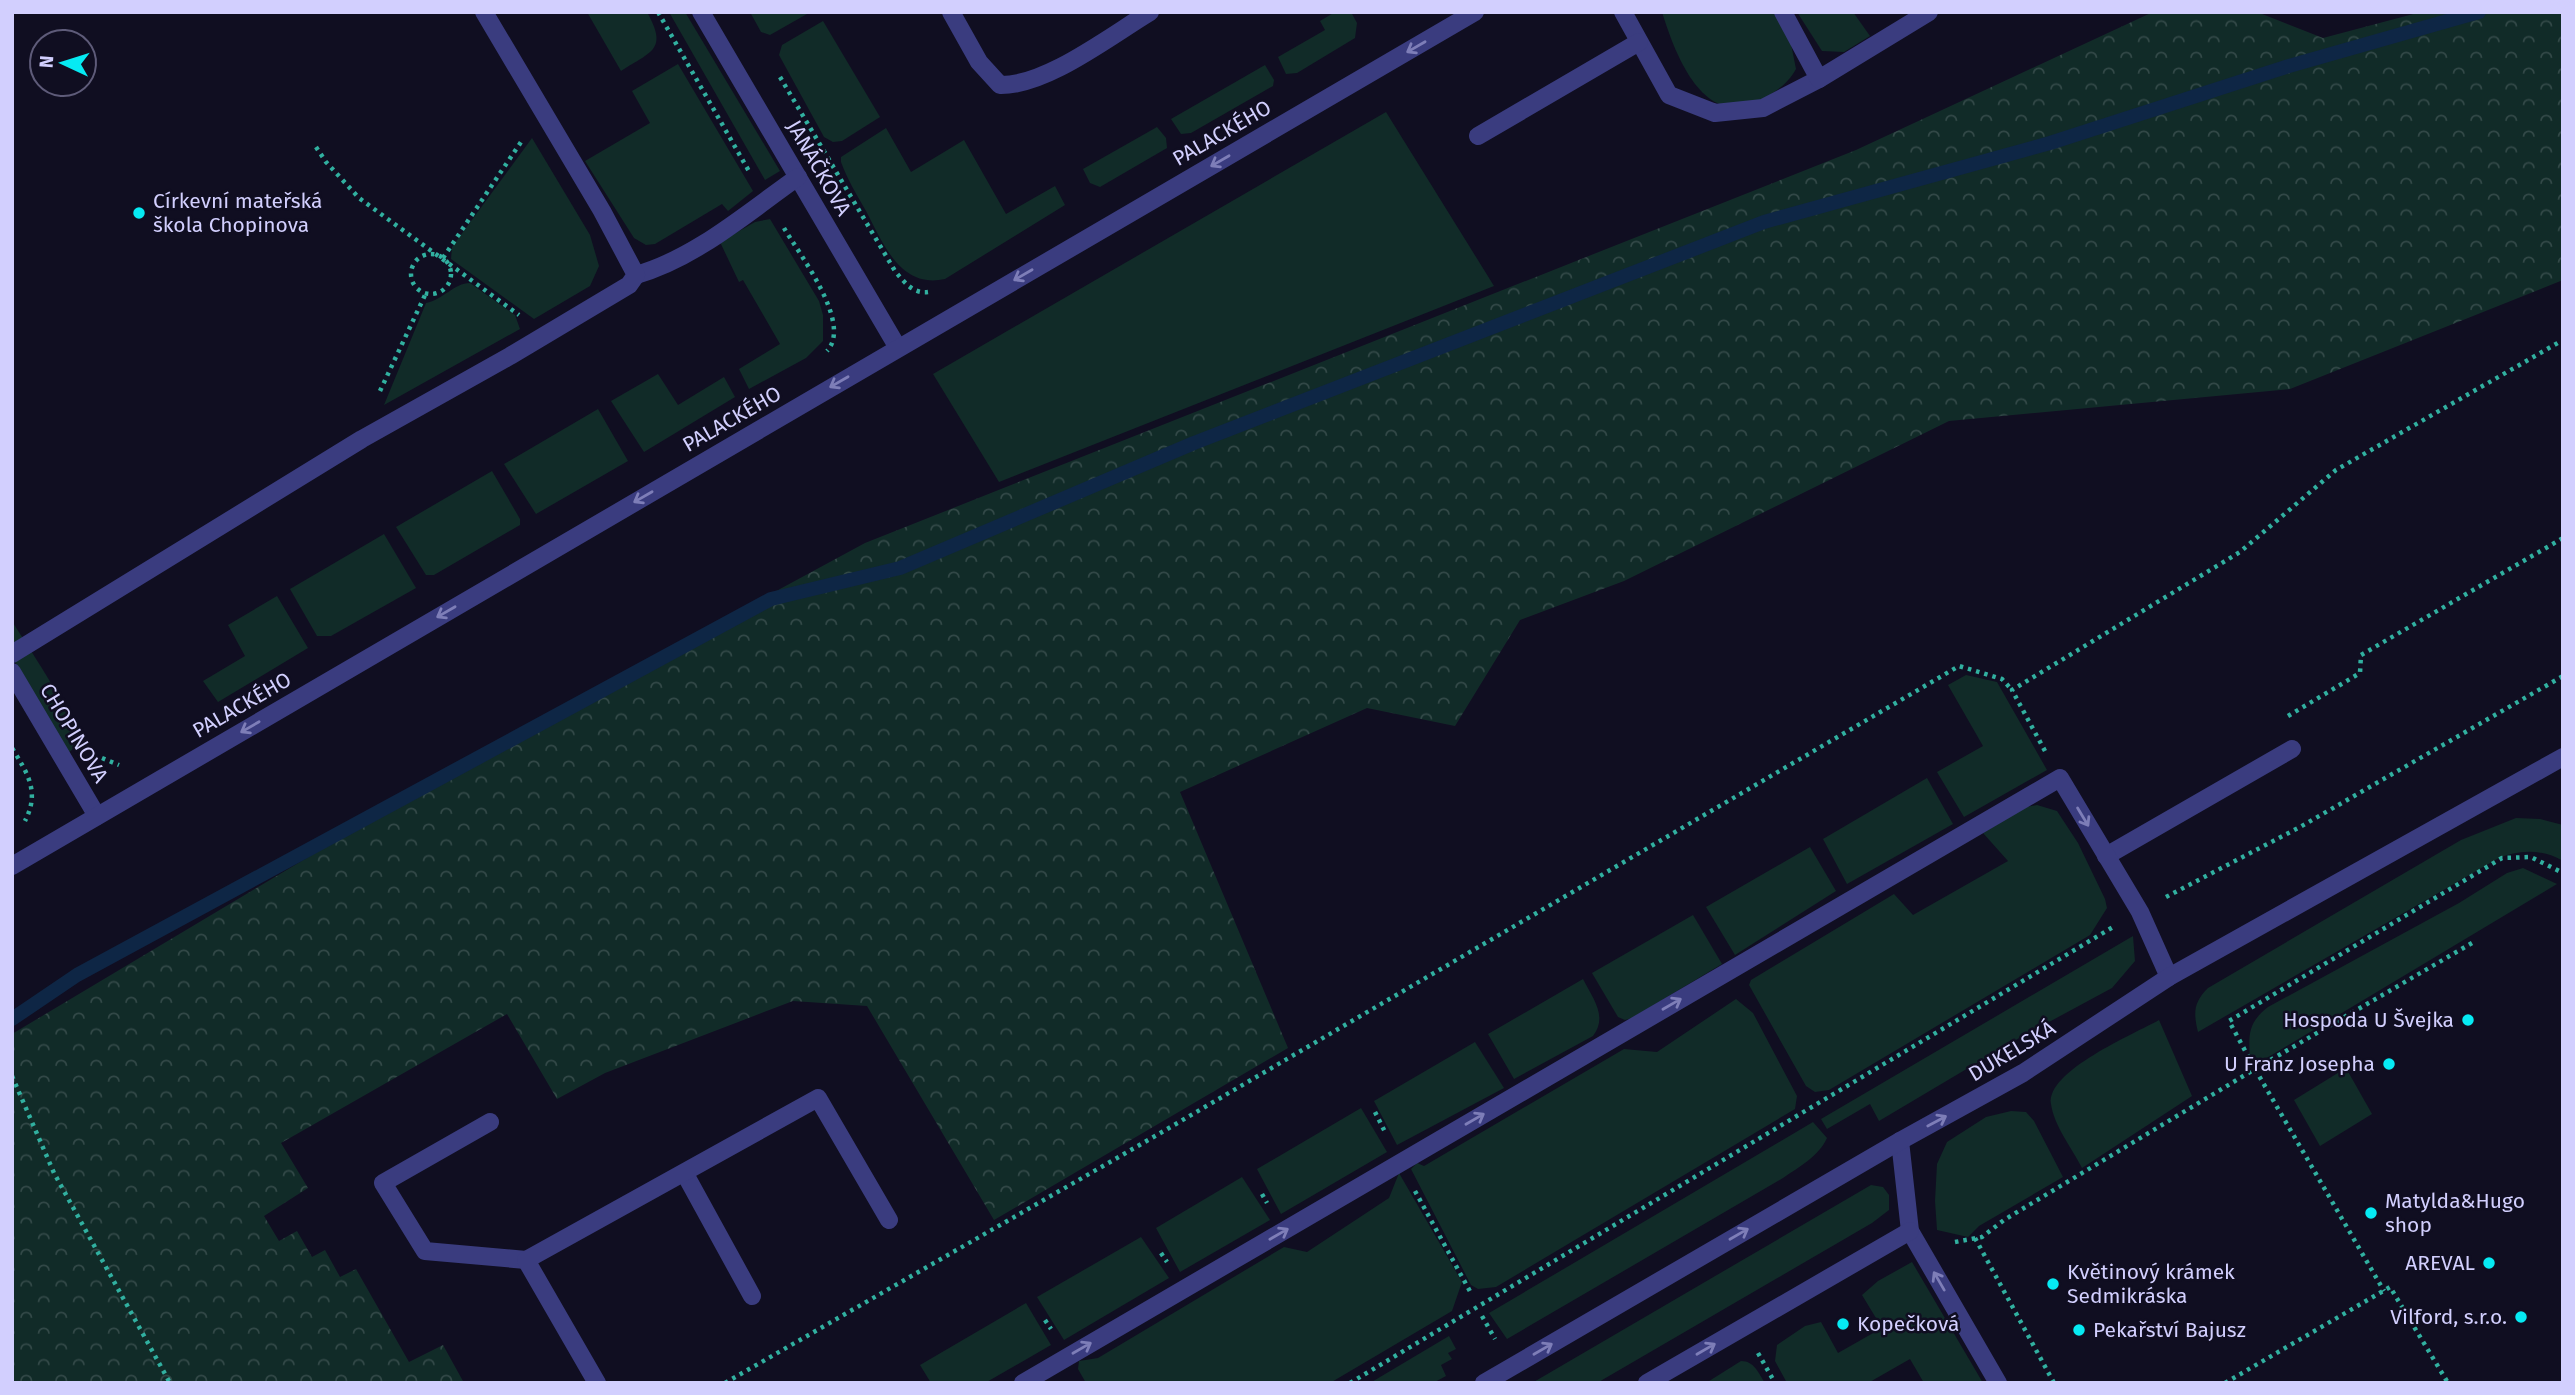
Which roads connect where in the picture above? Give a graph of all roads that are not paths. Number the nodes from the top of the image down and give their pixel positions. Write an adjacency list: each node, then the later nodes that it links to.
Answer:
1 (484, 12): 13 (street)
2 (701, 12): 12 (street, JANÁČKOVA)
3 (951, 12): 4 (street)
4 (1150, 12)
5 (1475, 12): 14 (street, PALACKÉHO, one-way to 14)
6 (1623, 12): 9 (street)
7 (1783, 12): 10 (street)
8 (1929, 12): 10 (street)
9 (1639, 42): 10 (street); 11 (street)
10 (1819, 79)
11 (1478, 136)
12 (798, 177): 13 (street); 14 (street, JANÁČKOVA)
13 (636, 275): 15 (street)
14 (898, 348): 19 (street, PALACKÉHO, one-way to 19)
15 (12, 654)
16 (12, 672): 19 (street, CHOPINOVA)
17 (2292, 750): 20 (street)
18 (2563, 757): 22 (street, DUKELSKÁ)
19 (97, 816): 21 (street, PALACKÉHO)
20 (2106, 856): 22 (street); 31 (street, one-way to 20)
21 (12, 866)
22 (2169, 978): 24 (street, DUKELSKÁ, one-way to 22)
23 (490, 1122): 28 (street)
24 (1900, 1141): 27 (street); 32 (street, DUKELSKÁ, one-way to 24)
25 (685, 1174): 26 (street); 28 (street); 29 (street)
26 (889, 1220)
27 (1910, 1231): 33 (street, one-way to 27); 34 (street, one-way to 27)
28 (526, 1260): 30 (street)
29 (752, 1296)
30 (597, 1383)
31 (1023, 1383)
32 (1484, 1383)
33 (1647, 1383)
34 (1998, 1383)

